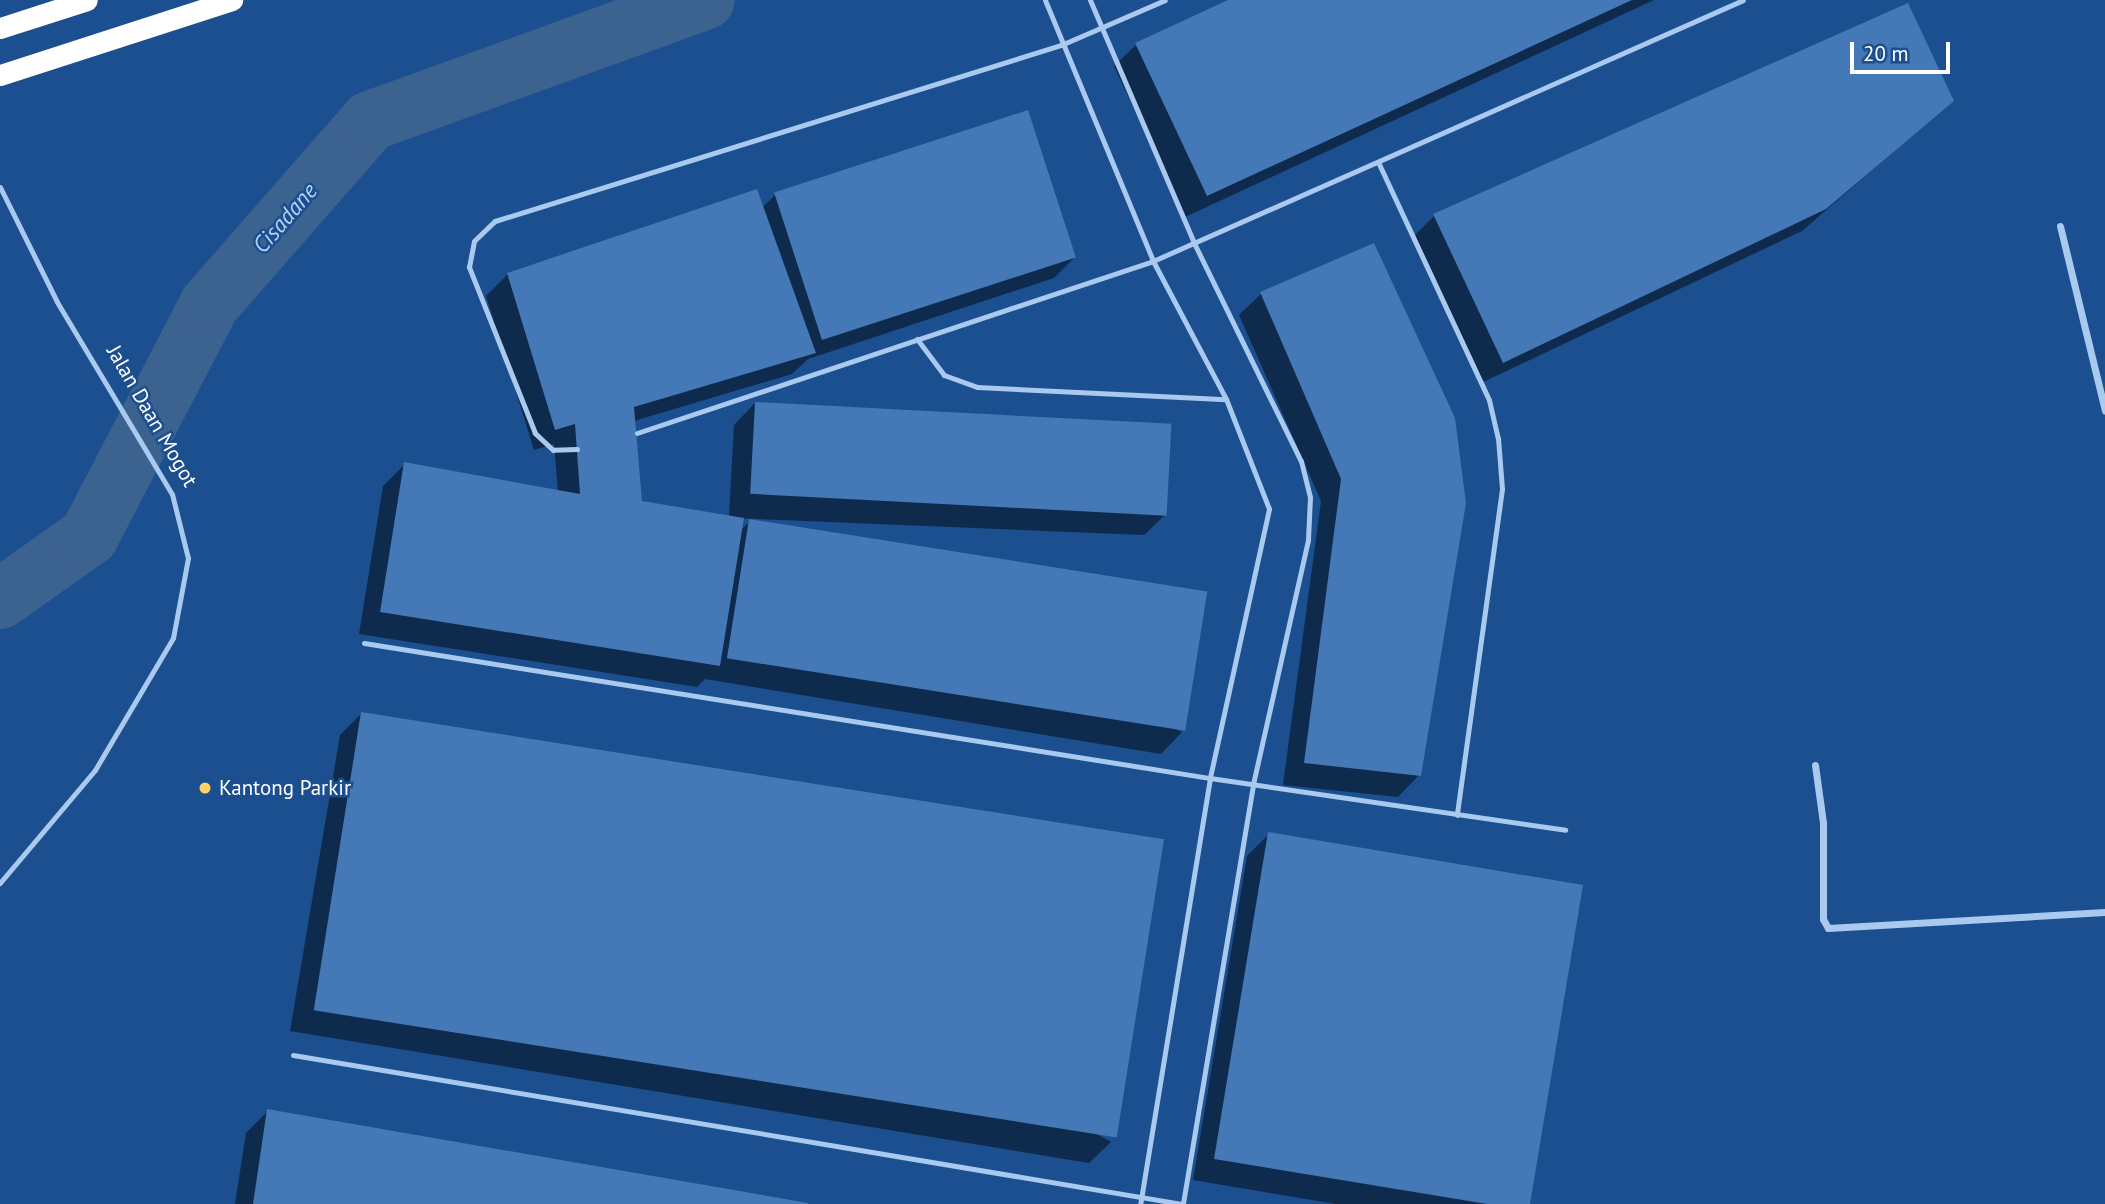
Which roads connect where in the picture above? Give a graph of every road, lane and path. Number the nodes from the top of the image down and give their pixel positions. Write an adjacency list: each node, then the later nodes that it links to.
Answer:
1 (87, 0): 7 (highway)
2 (232, 0): 10 (highway)
3 (1045, 0): 9 (lane)
4 (1090, 0): 8 (lane)
5 (1165, 0): 8 (lane)
6 (1743, 0): 11 (lane)
7 (0, 28)
8 (1103, 30): 9 (lane); 14 (lane)
9 (1060, 45): 15 (lane); 20 (lane)
10 (0, 75)
11 (1379, 164): 14 (lane); 25 (lane)
12 (0, 187): 27 (lane, Jalan Daan Mogot)
13 (2060, 226): 18 (street)
14 (1194, 243): 15 (lane); 24 (lane)
15 (1153, 261): 16 (lane); 17 (lane)
16 (917, 339): 17 (lane); 19 (lane)
17 (1226, 399): 23 (lane)
18 (2105, 411)
19 (637, 433)
20 (577, 449)
21 (364, 643): 23 (lane)
22 (1815, 765): 28 (street)
23 (1210, 778): 24 (lane); 30 (lane)
24 (1253, 785): 25 (lane); 31 (lane)
25 (1457, 814): 26 (lane)
26 (1565, 830)
27 (0, 883)
28 (2105, 912)
29 (293, 1055): 30 (lane)
30 (1140, 1201): 31 (lane)
31 (1182, 1204)

